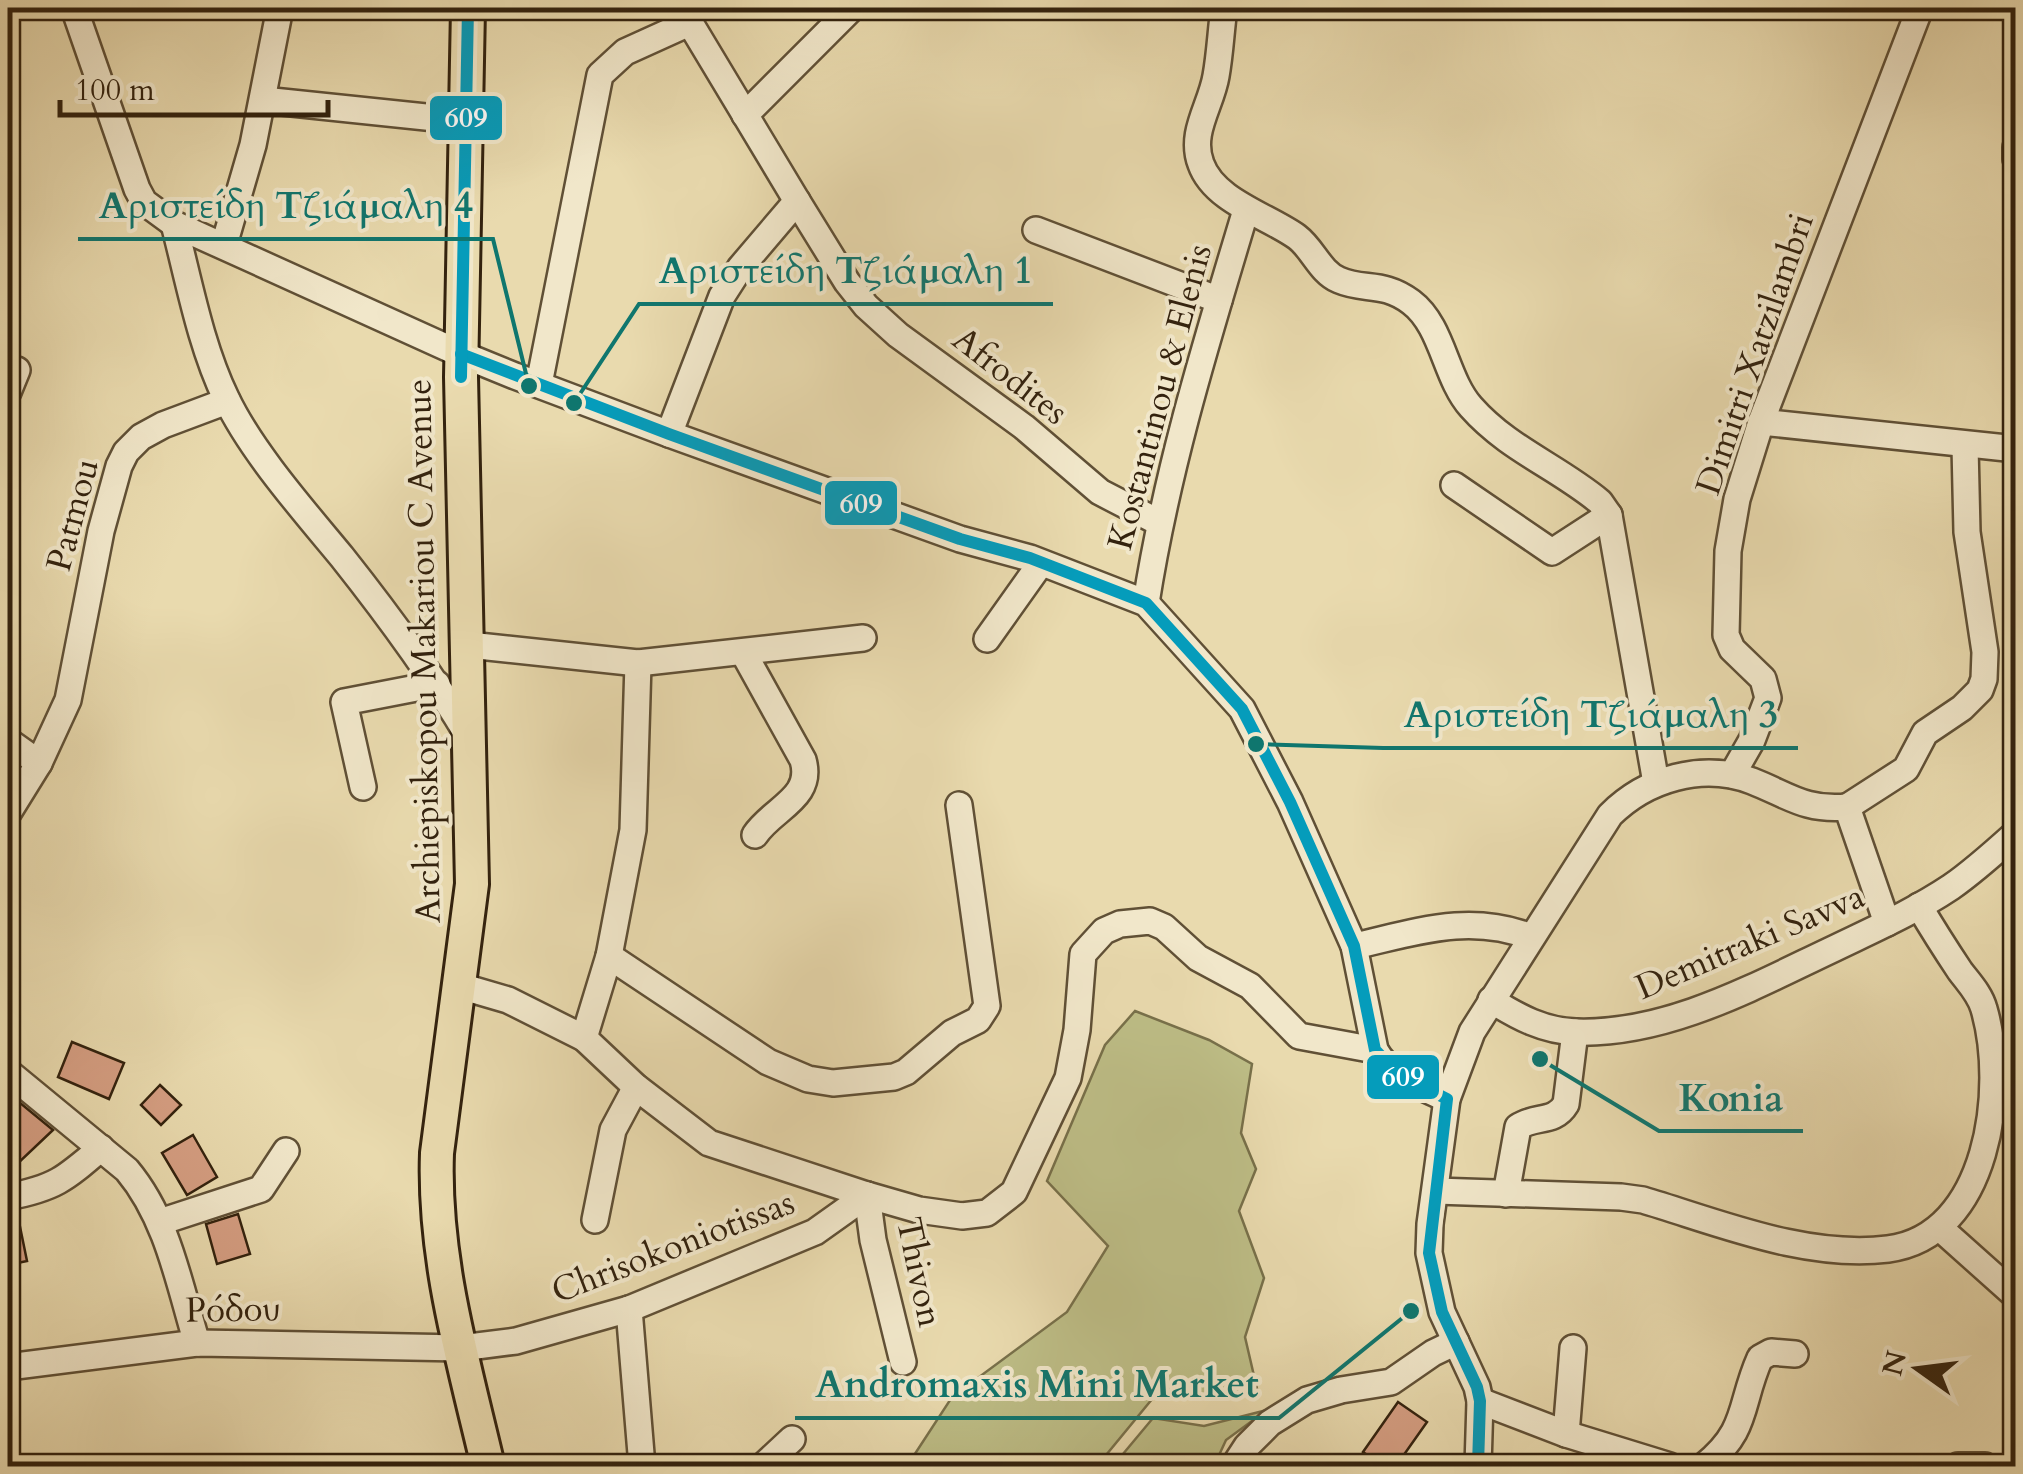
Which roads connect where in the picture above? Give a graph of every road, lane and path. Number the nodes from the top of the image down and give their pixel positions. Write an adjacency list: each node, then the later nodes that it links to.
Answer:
1 (74, 8): 15 (street)
2 (280, 8): 8 (street)
3 (468, 8): 10 (main road, Archiepiskopou Makariou C Avenue)
4 (852, 8): 9 (street)
5 (1224, 8): 14 (street)
6 (1920, 8): 22 (street, Dimitri Xatzilambri)
7 (685, 15): 9 (street, Afrodites); 20 (street)
8 (263, 100): 10 (street); 17 (street)
9 (745, 115): 13 (street, Afrodites)
10 (464, 121): 19 (main road, Archiepiskopou Makariou C Avenue)
11 (2016, 148): 12 (street)
12 (2016, 159)
13 (797, 202): 23 (street); 28 (street, Afrodites)
14 (1246, 210): 18 (street, Kostantinou & Elenis); 27 (street)
15 (174, 224): 17 (street); 21 (street)
16 (1036, 230): 18 (street)
17 (224, 245): 19 (street)
18 (1219, 300): 28 (street, Kostantinou & Elenis)
19 (461, 354): 20 (street); 33 (main road, Archiepiskopou Makariou C Avenue)
20 (539, 384): 23 (street)
21 (226, 400): 36 (street); 39 (street, Patmou)
22 (1761, 422): 24 (street); 40 (street, Dimitri Xatzilambri)
23 (669, 434): 29 (street)
24 (1965, 446): 25 (street); 44 (street)
25 (2016, 450)
26 (1454, 485): 27 (street)
27 (1610, 515): 41 (street)
28 (1158, 522): 30 (street, Kostantinou & Elenis)
29 (1041, 562): 30 (street); 32 (street)
30 (1146, 603): 51 (street)
31 (862, 638): 34 (street)
32 (987, 638)
33 (468, 645): 35 (street); 37 (main road, Archiepiskopou Makariou C Avenue)
34 (743, 652): 35 (street); 47 (street)
35 (638, 663): 52 (street)
36 (438, 684): 37 (street); 42 (street)
37 (471, 740): 53 (main road, Archiepiskopou Makariou C Avenue)
38 (8, 741): 39 (street)
39 (39, 763): 45 (street, Patmou)
40 (1732, 775): 41 (street); 44 (street)
41 (1656, 782): 50 (street)
42 (363, 787)
43 (959, 805): 52 (street)
44 (1846, 807): 49 (street)
45 (8, 813)
46 (2016, 833): 48 (street, Demitraki Savva)
47 (755, 835)
48 (1918, 906): 49 (street, Demitraki Savva); 58 (street)
49 (1886, 923): 55 (street, Demitraki Savva)
50 (1531, 938): 51 (street); 54 (street)
51 (1354, 946): 57 (street)
52 (608, 956): 56 (street)
53 (460, 986): 56 (street); 75 (main road, Archiepiskopou Makariou C Avenue)
54 (1491, 1000): 55 (street, Demitraki Savva); 61 (street)
55 (1575, 1032): 65 (street)
56 (584, 1038): 60 (street)
57 (1375, 1050): 61 (street); 66 (street)
58 (2004, 1059): 70 (street)
59 (8, 1072): 62 (street)
60 (636, 1086): 66 (street); 68 (street)
61 (1448, 1098): 64 (street)
62 (100, 1148): 67 (street); 69 (street)
63 (286, 1151): 69 (street)
64 (1436, 1191): 65 (street); 73 (street)
65 (1506, 1194): 70 (street)
66 (867, 1196): 72 (street, Chrisokoniotissas); 78 (street, Thivon)
67 (8, 1197)
68 (595, 1220)
69 (160, 1222): 74 (street)
70 (1941, 1229): 71 (street)
71 (2016, 1296)
72 (629, 1310): 75 (street, Chrisokoniotissas); 84 (street)
73 (1456, 1342): 80 (street); 86 (street)
74 (196, 1344): 75 (street, Ρόδου); 79 (street, Ρόδου)
75 (461, 1348): 83 (main road, Archiepiskopou Makariou C Avenue)
76 (1573, 1348): 81 (street)
77 (1794, 1354): 89 (street)
78 (903, 1362)
79 (8, 1367)
80 (1480, 1401): 81 (street); 87 (street)
81 (1566, 1434): 88 (street)
82 (792, 1438): 85 (street)
83 (488, 1466)
84 (642, 1466)
85 (763, 1466)
86 (1234, 1466)
87 (1478, 1466)
88 (1670, 1466)
89 (1704, 1466)
90 (1958, 1466): 91 (street)
91 (1985, 1466)

